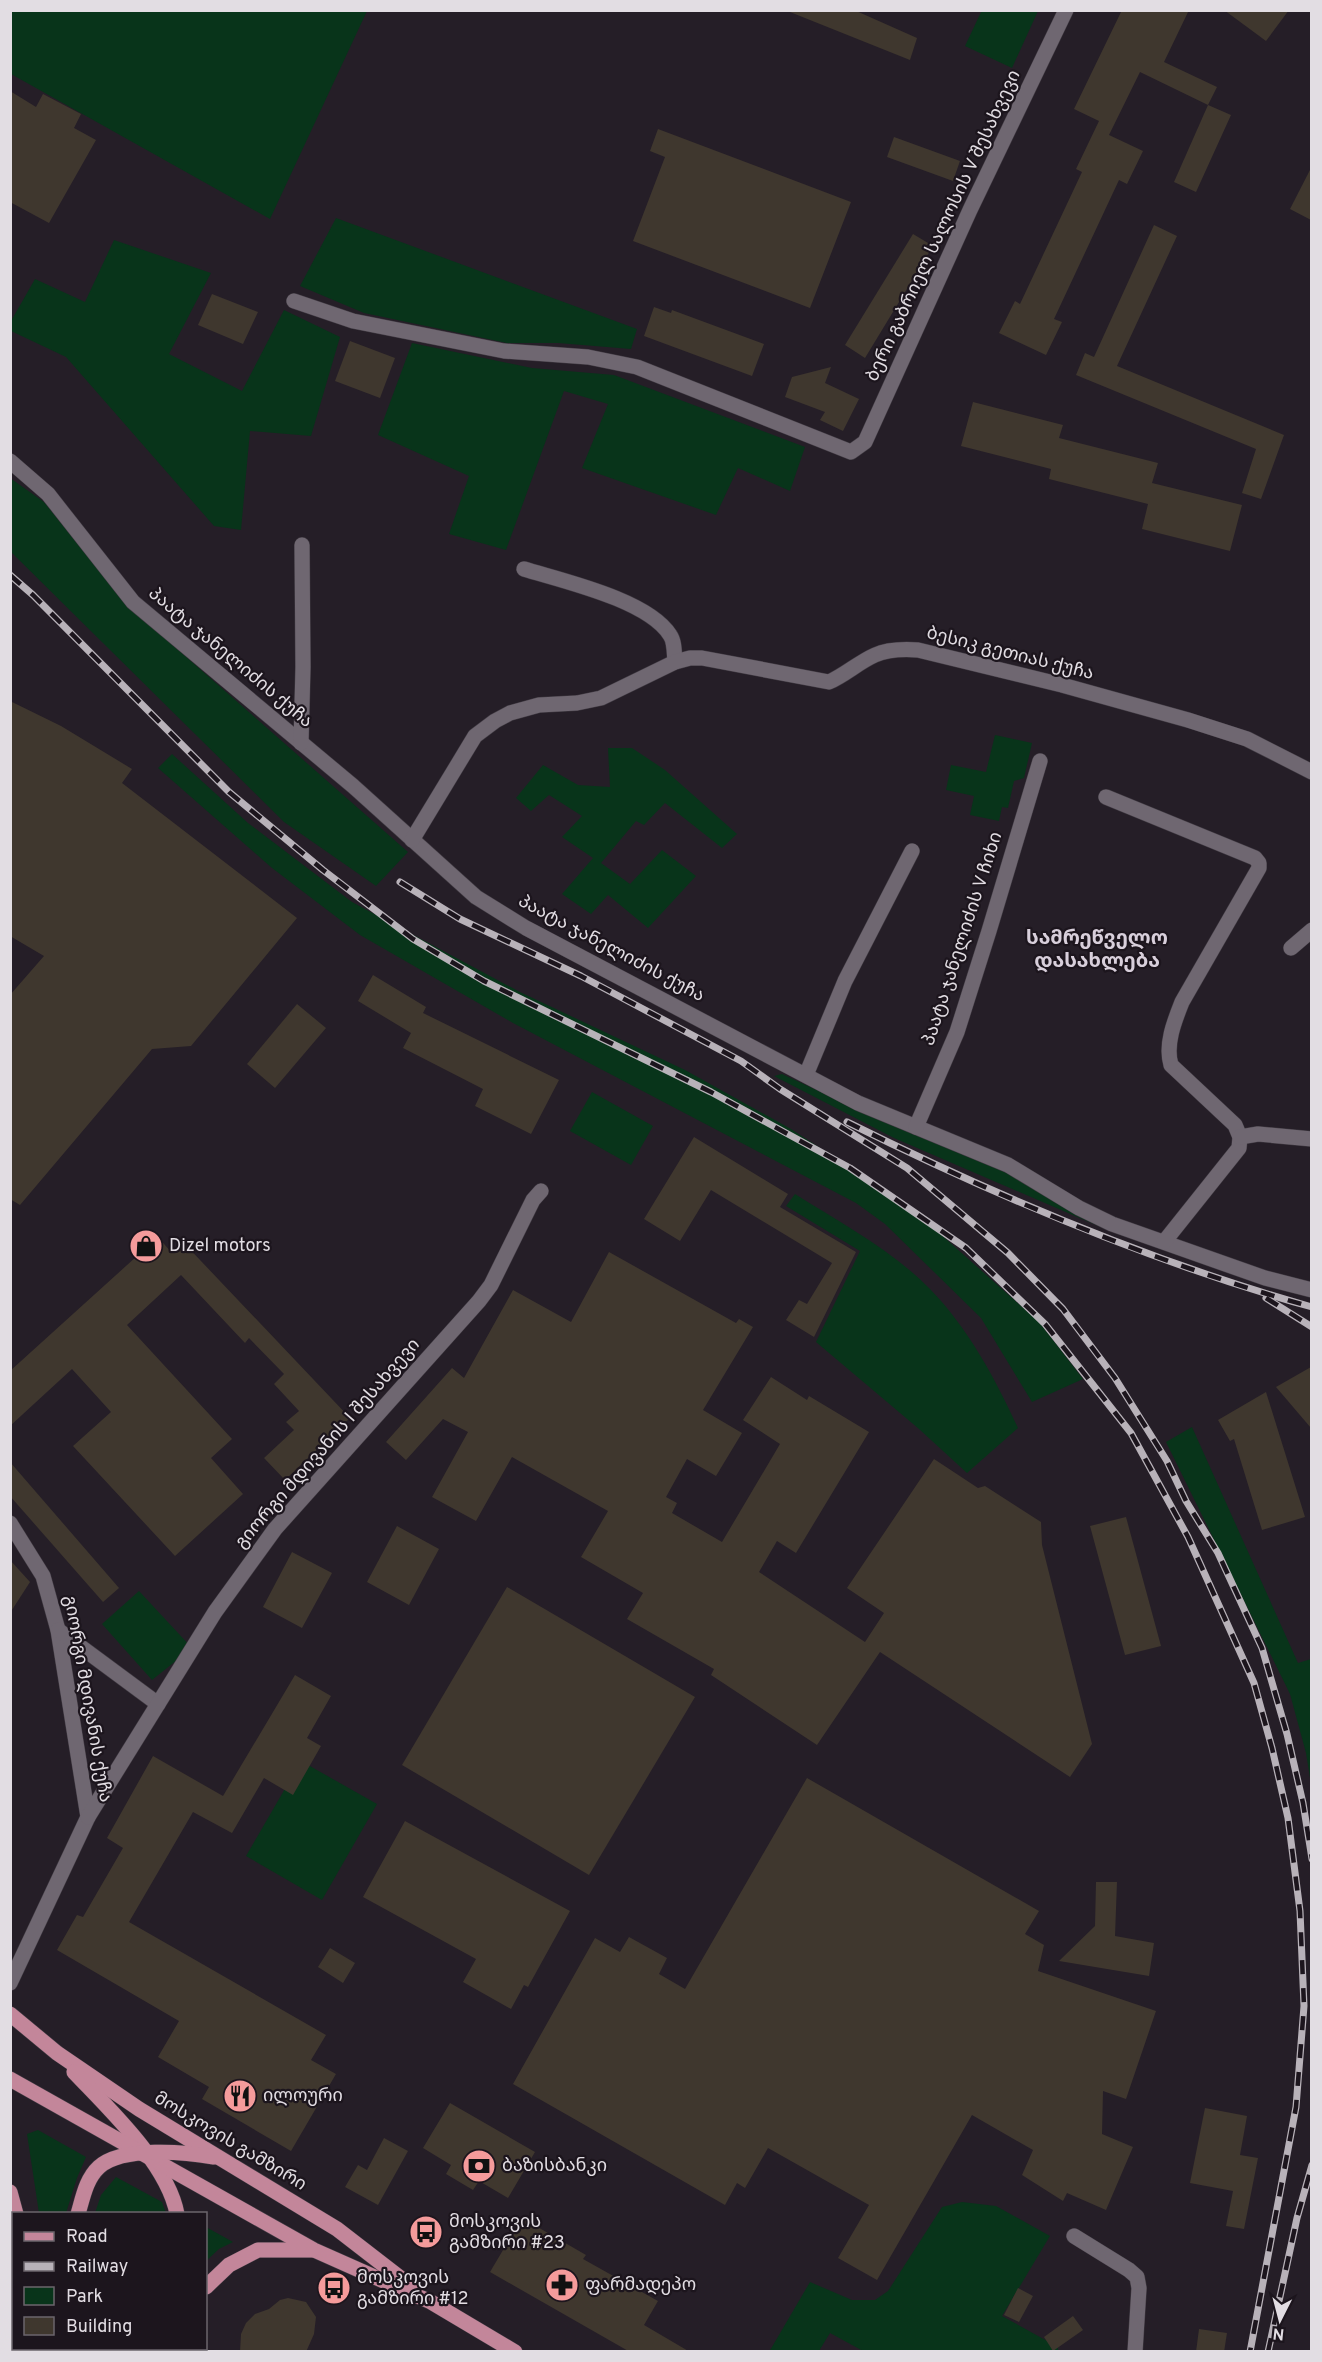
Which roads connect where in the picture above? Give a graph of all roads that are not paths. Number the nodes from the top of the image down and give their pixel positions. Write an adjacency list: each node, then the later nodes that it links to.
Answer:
1 (1065, 10): 2 (street, ბერი გაბრიელ სალოსის V შესახვევი)
2 (294, 301)
3 (10, 462): 7 (street, პაატა ჯანელიძის ქუჩა)
4 (302, 545): 7 (street)
5 (524, 569): 6 (street)
6 (675, 662): 9 (street, ბესიკ გეთიას ქუჩა); 11 (street, ბესიკ გეთიას ქუჩა)
7 (301, 743): 11 (street, პაატა ჯანელიძის ქუჩა)
8 (1040, 761): 16 (street, პაატა ჯანელიძის V ჩიხი)
9 (1311, 772)
10 (1106, 797): 17 (street)
11 (412, 840): 15 (street, პაატა ჯანელიძის ქუჩა)
12 (912, 851): 15 (street)
13 (1311, 930): 14 (street)
14 (1291, 948)
15 (806, 1075): 16 (street, პაატა ჯანელიძის ქუჩა)
16 (916, 1127): 20 (street, პაატა ჯანელიძის ქუჩა)
17 (1240, 1137): 18 (street); 20 (street)
18 (1311, 1139)
19 (542, 1191): 24 (street, გიორგი მდივანის I შესახვევი)
20 (1164, 1242): 21 (street, პაატა ჯანელიძის ქუჩა)
21 (1311, 1290)
22 (10, 1523): 23 (street, გიორგი მდივანის ქუჩა)
23 (58, 1630): 24 (street); 25 (street, გიორგი მდივანის ქუჩა)
24 (158, 1704): 25 (street, გიორგი მდივანის I შესახვევი)
25 (88, 1817): 26 (street, გიორგი მდივანის ქუჩა)
26 (10, 1983)
27 (10, 2014): 28 (main road, მოსკოვის გამზირი)
28 (57, 2053): 30 (main road); 31 (main road, მოსკოვის გამზირი)
29 (10, 2079): 30 (main road, მოსკოვის გამზირი)
30 (146, 2154): 31 (main road); 34 (main road); 35 (main road); 37 (main road, მოსკოვის გამზირი)
31 (223, 2159): 39 (main road, მოსკოვის გამზირი)
32 (10, 2192): 33 (main road)
33 (15, 2212)
34 (79, 2212)
35 (176, 2212)
36 (1074, 2236): 41 (street)
37 (314, 2250): 38 (main road); 39 (main road, მოსკოვის გამზირი)
38 (207, 2287)
39 (431, 2302): 40 (main road, მოსკოვის გამზირი)
40 (514, 2352)
41 (1135, 2352)

